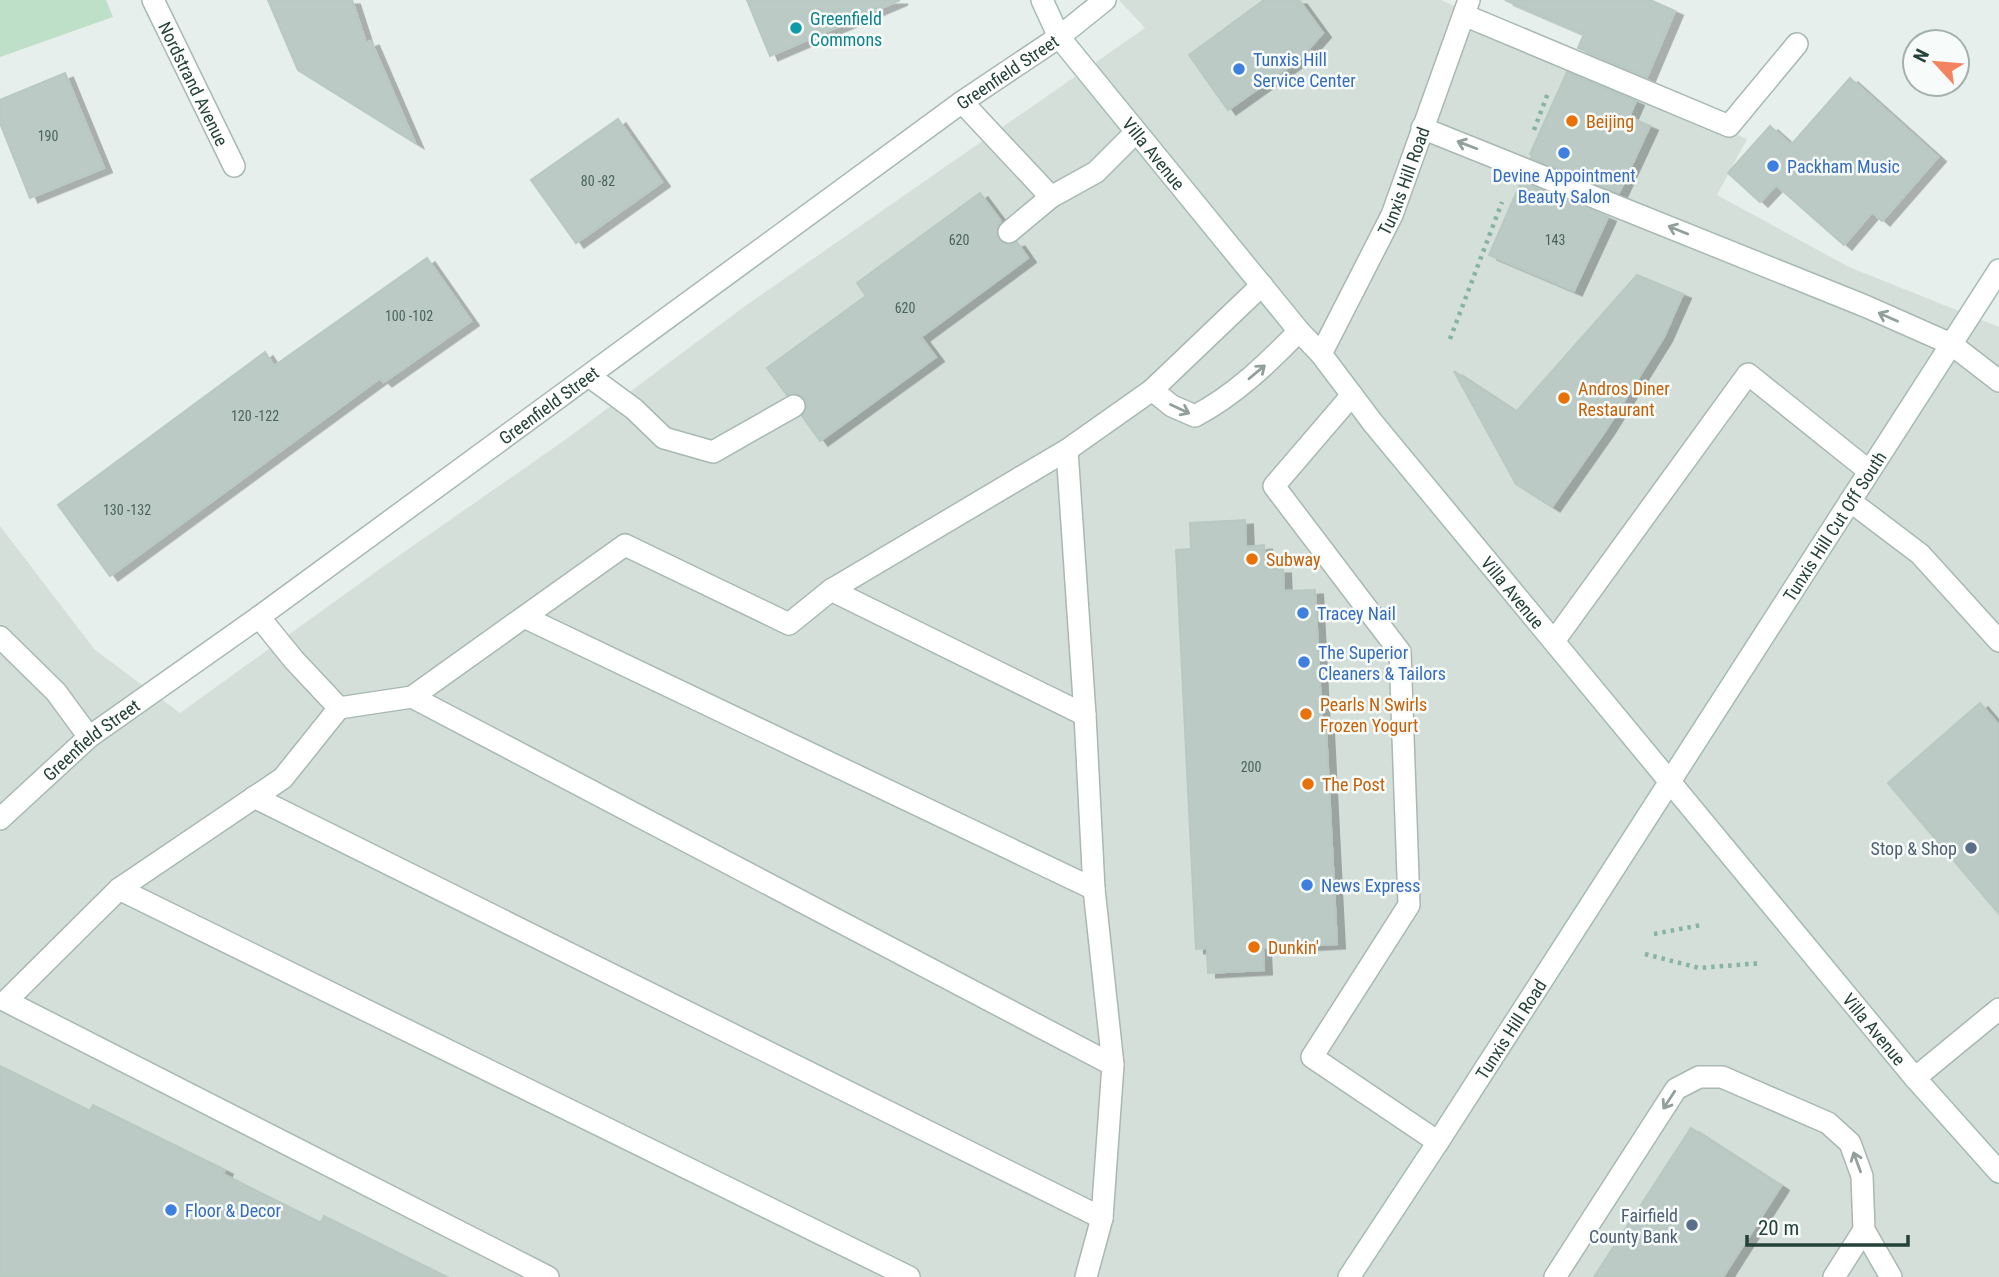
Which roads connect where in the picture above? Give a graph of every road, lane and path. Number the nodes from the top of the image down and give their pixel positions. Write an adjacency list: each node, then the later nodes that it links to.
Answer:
1 (153, 0): 10 (main road, Nordstrand Avenue)
2 (1041, 0): 5 (main road, Villa Avenue)
3 (1105, 0): 5 (main road, Greenfield Street)
4 (1466, 7): 6 (main road); 8 (main road, Tunxis Hill Road)
5 (1059, 37): 7 (main road, Greenfield Street); 9 (main road, Villa Avenue)
6 (1797, 44)
7 (962, 102): 11 (main road); 18 (main road, Greenfield Street)
8 (1422, 128): 16 (main road, one-way to 8); 17 (main road, Tunxis Hill Road)
9 (1136, 132): 11 (main road); 14 (main road, Villa Avenue)
10 (234, 166)
11 (1051, 197): 12 (main road)
12 (1009, 232)
13 (1999, 270): 16 (main road, Tunxis Hill Cut Off South)
14 (1262, 285): 15 (main road, Villa Avenue); 20 (main road)
15 (1299, 331): 17 (main road, Villa Avenue); 20 (main road, one-way to 15)
16 (1951, 344): 19 (main road); 24 (main road, Tunxis Hill Cut Off South)
17 (1321, 354): 21 (main road, Villa Avenue)
18 (589, 376): 22 (main road); 27 (main road, Greenfield Street)
19 (1999, 382)
20 (1152, 390): 23 (main road)
21 (1352, 395): 30 (main road, Villa Avenue); 49 (main road)
22 (794, 406)
23 (1068, 450): 26 (main road); 34 (main road)
24 (1869, 471): 25 (main road, Tunxis Hill Cut Off South); 30 (main road)
25 (1850, 501): 31 (main road); 36 (main road, Tunxis Hill Cut Off South)
26 (831, 590): 28 (main road); 34 (main road)
27 (260, 617): 33 (main road); 35 (main road, Greenfield Street)
28 (524, 617): 32 (main road); 40 (main road)
29 (0, 637): 35 (main road)
30 (1554, 641): 36 (main road, Villa Avenue)
31 (1999, 641)
32 (412, 696): 33 (main road); 47 (main road)
33 (339, 708): 37 (main road)
34 (1085, 715): 40 (main road)
35 (89, 737): 38 (main road, Greenfield Street)
36 (1670, 781): 48 (main road, Villa Avenue); 49 (main road, Tunxis Hill Road)
37 (254, 797): 39 (main road); 51 (main road)
38 (0, 819)
39 (119, 889): 45 (main road); 54 (main road)
40 (1094, 890): 47 (main road)
41 (1701, 925): 42 (path)
42 (1654, 933)
43 (1645, 954): 44 (path)
44 (1762, 963)
45 (3, 1000): 53 (main road)
46 (1999, 1009): 48 (main road)
47 (1113, 1065): 51 (main road)
48 (1915, 1078): 50 (main road, Villa Avenue)
49 (1438, 1142): 56 (main road, Tunxis Hill Road)
50 (1999, 1172)
51 (1102, 1218): 55 (main road)
52 (1864, 1230): 57 (main road, one-way to 57); 58 (main road); 59 (main road)
53 (548, 1277)
54 (909, 1277)
55 (1086, 1277)
56 (1349, 1277)
57 (1555, 1277)
58 (1833, 1277)
59 (1892, 1277)

